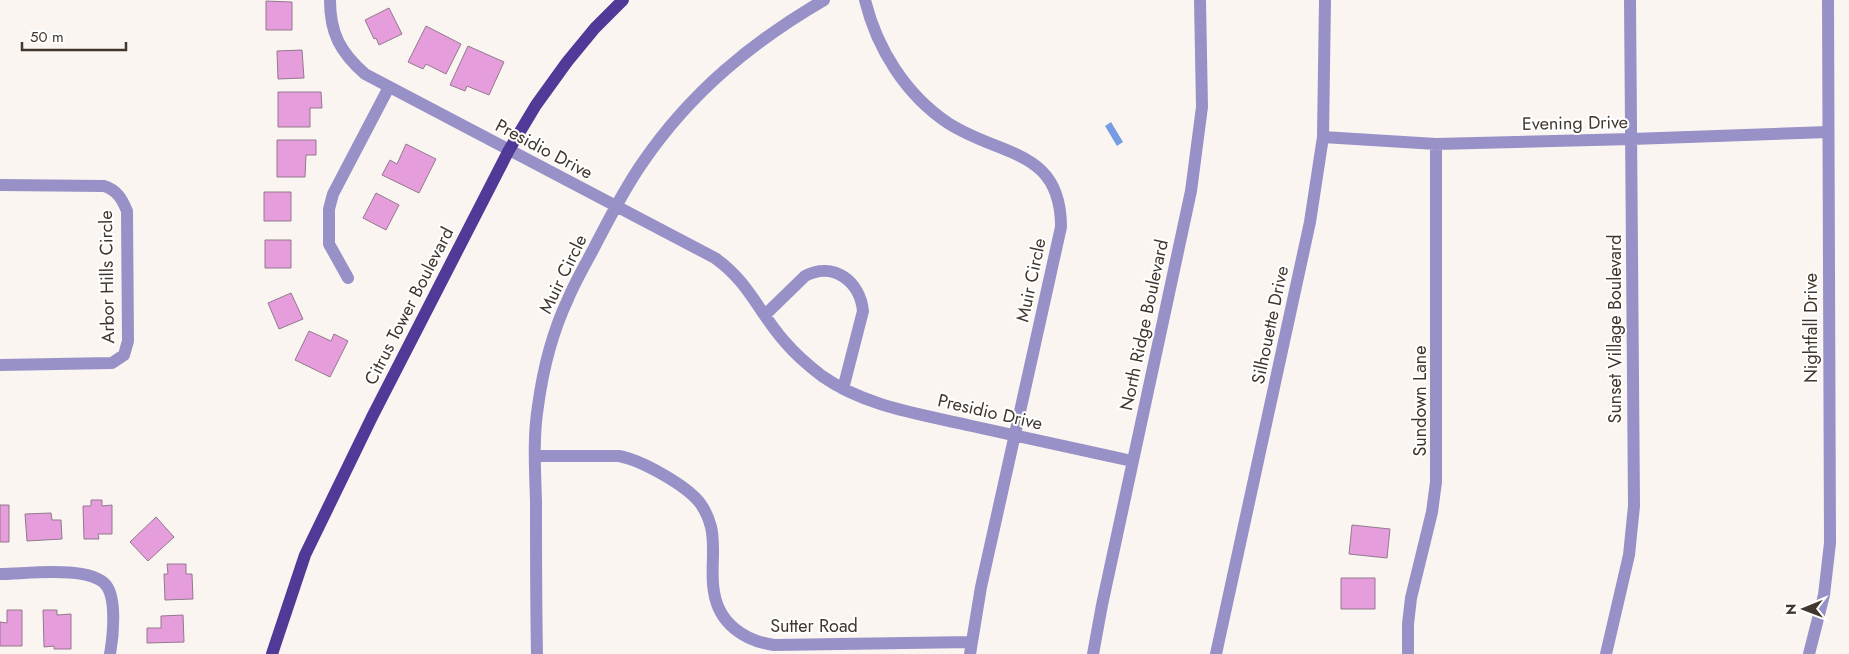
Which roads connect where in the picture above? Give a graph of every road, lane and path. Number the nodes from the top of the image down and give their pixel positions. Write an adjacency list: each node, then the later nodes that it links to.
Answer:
1 (330, 0): 9 (street, Presidio Drive)
2 (623, 0): 14 (main road, Citrus Tower Boulevard)
3 (824, 0): 16 (street, Muir Circle)
4 (865, 0): 21 (street, Muir Circle)
5 (1200, 0): 23 (street, North Ridge Boulevard)
6 (1325, 0): 11 (street, Silhouette Drive)
7 (1630, 0): 12 (street, Sunset Village Boulevard)
8 (1828, 0): 10 (street, Nightfall Drive)
9 (389, 87): 14 (street, Presidio Drive); 17 (street)
10 (1828, 132): 12 (street, Evening Drive); 33 (street, Nightfall Drive)
11 (1323, 137): 13 (street, Evening Drive); 30 (street, Silhouette Drive)
12 (1632, 139): 13 (street, Evening Drive); 32 (street, Sunset Village Boulevard)
13 (1436, 144): 31 (street, Sundown Lane)
14 (509, 150): 16 (street, Presidio Drive); 27 (main road, Citrus Tower Boulevard)
15 (0, 186): 19 (street, Arbor Hills Circle)
16 (616, 206): 18 (street, Presidio Drive); 22 (street, Muir Circle)
17 (348, 278)
18 (765, 315): 20 (street, Presidio Drive); 20 (street)
19 (0, 365)
20 (843, 389): 21 (street, Presidio Drive)
21 (1015, 435): 23 (street, Presidio Drive); 25 (street, Muir Circle)
22 (535, 456): 25 (street, Sutter Road); 28 (street, Muir Circle)
23 (1132, 461): 29 (street, North Ridge Boulevard)
24 (0, 574): 26 (street)
25 (970, 648)
26 (110, 654)
27 (272, 654)
28 (537, 654)
29 (1093, 654)
30 (1216, 654)
31 (1408, 654)
32 (1606, 654)
33 (1809, 654)

